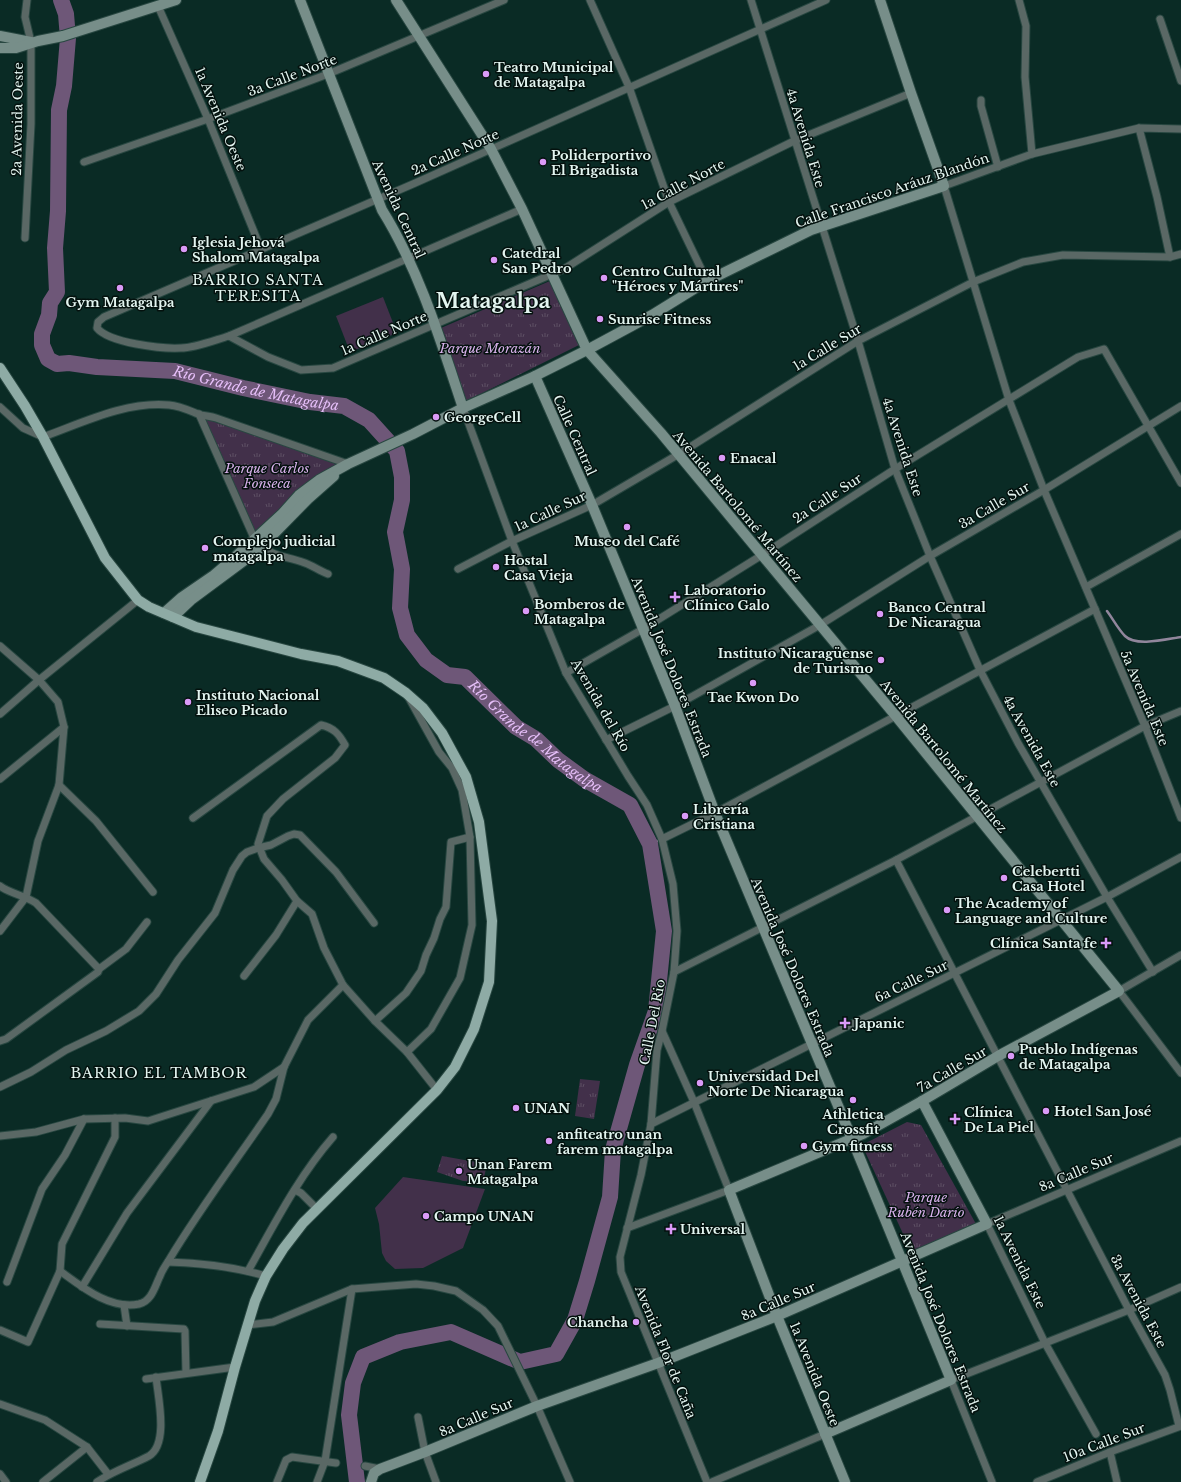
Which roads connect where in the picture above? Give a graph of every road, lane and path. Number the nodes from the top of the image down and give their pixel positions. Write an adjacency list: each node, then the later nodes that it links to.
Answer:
1 (27, 0): 16 (street, 2a Avenida Oeste)
2 (176, 0): 11 (street)
3 (300, 0): 18 (street, Avenida Central)
4 (396, 0): 15 (street, Avenida Bartolomé Martínez)
5 (504, 0): 15 (street, 3a Calle Norte)
6 (590, 0): 20 (street)
7 (751, 0): 13 (street, 4a Avenida Este)
8 (826, 0): 13 (street, 2a Calle Norte)
9 (880, 0): 21 (street)
10 (1018, 0): 28 (street)
11 (157, 3): 16 (street); 23 (street, 1a Avenida Oeste)
12 (1160, 19): 19 (street)
13 (760, 28): 20 (street, 2a Calle Norte); 26 (street, 4a Avenida Este)
14 (0, 36): 16 (street)
15 (418, 36): 18 (street, 3a Calle Norte); 27 (street, Avenida Bartolomé Martínez)
16 (34, 42): 17 (street); 36 (street, 2a Avenida Oeste)
17 (0, 48)
18 (328, 74): 23 (street, 3a Calle Norte); 32 (street, Avenida Central)
19 (1181, 81)
20 (629, 87): 27 (street, 2a Calle Norte); 33 (street)
21 (911, 93): 26 (street, 1a Calle Norte); 31 (street)
22 (981, 100): 30 (street)
23 (208, 120): 29 (street, 3a Calle Norte); 37 (street, 1a Avenida Oeste)
24 (1139, 128): 25 (street, Calle Francisco Aráuz Blandón); 28 (street, Calle Francisco Aráuz Blandón); 39 (street)
25 (1181, 129)
26 (794, 141): 33 (street, 1a Calle Norte); 35 (street, 4a Avenida Este)
27 (491, 149): 32 (street, 2a Calle Norte); 34 (street, Avenida Bartolomé Martínez)
28 (1032, 154): 30 (street, Calle Francisco Aráuz Blandón)
29 (84, 162)
30 (998, 167): 31 (street, Calle Francisco Aráuz Blandón)
31 (944, 186): 35 (street, Calle Francisco Aráuz Blandón); 43 (street, 5a Avenida Este)
32 (378, 199): 37 (street, 2a Calle Norte); 40 (street, Avenida Central)
33 (669, 202): 41 (street, 1a Calle Norte); 42 (street)
34 (522, 209): 40 (street); 41 (street, Avenida Bartolomé Martínez)
35 (821, 226): 42 (street, Calle Francisco Aráuz Blandón); 46 (street, 4a Avenida Este)
36 (25, 238)
37 (261, 249): 45 (street, 2a Calle Norte)
38 (1181, 254): 39 (street, 1a Calle Sur)
39 (1170, 257): 43 (street, 1a Calle Sur)
40 (408, 258): 44 (street, Avenida Central); 45 (street)
41 (552, 274): 44 (street, 1a Calle Norte); 47 (street, Avenida Bartolomé Martínez)
42 (707, 281): 47 (street, Calle Francisco Aráuz Blandón)
43 (974, 282): 46 (street, 1a Calle Sur); 50 (street, 5a Avenida Este)
44 (434, 325): 45 (street, 1a Calle Norte); 53 (street, Avenida Central)
45 (229, 336)
46 (858, 341): 57 (street, 1a Calle Sur); 59 (street, 4a Avenida Este)
47 (587, 350): 49 (street, Calle Francisco Aráuz Blandón); 57 (street, Avenida Bartolomé Martínez)
48 (0, 368): 56 (main road)
49 (535, 376): 53 (street, Calle Francisco Aráuz Blandón); 62 (street, Calle Central)
50 (1008, 400): 55 (street, 2a Calle Sur); 59 (street, 2a Calle Sur); 61 (street, 5a Avenida Este)
51 (1181, 406): 55 (street, 3a Calle Sur)
52 (0, 407): 56 (street)
53 (462, 408): 58 (street, Calle Francisco Aráuz Blandón); 64 (street, Avenida del Río)
54 (199, 414): 56 (street); 58 (street); 65 (street)
55 (1148, 426): 60 (street); 61 (street, 3a Calle Sur)
56 (43, 437): 71 (main road)
57 (678, 454): 62 (street, 1a Calle Sur); 66 (street, Avenida Bartolomé Martínez)
58 (348, 464): 65 (street)
59 (895, 469): 66 (street, 2a Calle Sur); 67 (street, 4a Avenida Este)
60 (1181, 484)
61 (1044, 490): 67 (street, 3a Calle Sur); 70 (street, 5a Avenida Este)
62 (592, 505): 64 (street, 1a Calle Sur); 75 (street, Avenida José Dolores Estrada)
63 (1181, 534): 70 (street)
64 (512, 541): 68 (street, 1a Calle Sur); 78 (street, Avenida del Río)
65 (259, 543): 69 (street); 73 (street)
66 (762, 555): 74 (street, Avenida Bartolomé Martínez); 75 (street, 2a Calle Sur)
67 (930, 556): 74 (street, 3a Calle Sur); 77 (street, 4a Avenida Este)
68 (458, 569)
69 (328, 574)
70 (1086, 587): 72 (street, 5a Avenida Este)
71 (138, 600): 73 (main road); 79 (street)
72 (1095, 609): 77 (street); 85 (street, 5a Avenida Este)
73 (168, 615): 80 (main road)
74 (820, 625): 81 (street, 3a Calle Sur); 84 (street, Avenida Bartolomé Martínez)
75 (643, 629): 78 (street, 2a Calle Sur); 81 (street, Avenida José Dolores Estrada)
76 (0, 646): 79 (street)
77 (980, 670): 84 (street); 89 (street, 4a Avenida Este)
78 (566, 673): 87 (street, Avenida del Río)
79 (39, 680): 83 (street); 86 (street)
80 (406, 693): 95 (street); 127 (main road)
81 (675, 706): 87 (street, 3a Calle Sur); 91 (street, Avenida José Dolores Estrada)
82 (1181, 711): 85 (street)
83 (0, 714)
84 (895, 716): 91 (street); 92 (street, Avenida Bartolomé Martínez)
85 (1145, 726): 89 (street); 94 (street, 5a Avenida Este)
86 (64, 727): 88 (street); 90 (street)
87 (606, 740): 96 (street, Avenida del Río)
88 (0, 779)
89 (1040, 782): 92 (street); 103 (street, 4a Avenida Este)
90 (59, 784): 101 (street); 102 (street)
91 (715, 813): 96 (street); 108 (street, Avenida José Dolores Estrada)
92 (977, 816): 99 (street); 105 (street, Avenida Bartolomé Martínez)
93 (193, 818): 97 (street)
94 (1181, 818)
95 (470, 837): 118 (street); 122 (street)
96 (662, 839): 112 (street, Avenida del Río)
97 (258, 848): 104 (street); 107 (street); 126 (street)
98 (1181, 857): 103 (street, 6a Calle Sur)
99 (896, 860): 108 (street); 114 (street, 3a Avenida Este)
100 (0, 886): 102 (street)
101 (153, 892)
102 (26, 896): 109 (street); 111 (street)
103 (1107, 896): 105 (street, 6a Calle Sur); 113 (street)
104 (297, 901): 115 (street); 116 (street)
105 (1061, 920): 114 (street, 6a Calle Sur); 117 (street, Avenida Bartolomé Martínez)
106 (147, 922): 111 (street)
107 (374, 923)
108 (763, 928): 112 (street); 121 (street, Avenida José Dolores Estrada)
109 (0, 931)
110 (1181, 955): 113 (street, 7a Calle Sur)
111 (99, 969): 120 (street)
112 (674, 972): 119 (street, Calle Del Rio)
113 (1153, 972): 117 (street, 7a Calle Sur)
114 (954, 973): 121 (street, 6a Calle Sur); 123 (street, 3a Avenida Este)
115 (244, 976)
116 (344, 986): 118 (street); 124 (street)
117 (1119, 991): 123 (street, 7a Calle Sur); 125 (street)
118 (375, 1021): 122 (street)
119 (662, 1031): 130 (street, 1a Avenida Oeste); 133 (street, Calle Del Rio)
120 (0, 1041)
121 (811, 1044): 130 (street, 6a Calle Sur); 136 (street, Avenida José Dolores Estrada)
122 (407, 1052): 127 (street)
123 (998, 1056): 129 (street, 7a Calle Sur); 138 (street, 3a Avenida Este)
124 (284, 1067): 128 (street); 145 (street)
125 (1181, 1073)
126 (0, 1087)
127 (437, 1090): 141 (main road)
128 (211, 1101): 132 (street); 150 (street)
129 (922, 1101): 136 (street, 7a Calle Sur); 142 (street, 1a Avenida Este)
130 (694, 1102): 133 (street, 6a Calle Sur); 140 (street, 1a Avenida Oeste)
131 (84, 1118): 132 (street); 134 (street); 149 (street)
132 (115, 1118): 147 (street)
133 (651, 1124): 143 (street)
134 (0, 1136)
135 (333, 1138): 139 (street)
136 (852, 1139): 140 (street, 7a Calle Sur); 144 (street, Avenida José Dolores Estrada)
137 (1181, 1141): 138 (street, 8a Calle Sur)
138 (1068, 1189): 142 (street, 8a Calle Sur); 154 (street, 3a Avenida Este)
139 (295, 1190): 141 (street); 146 (street)
140 (729, 1190): 143 (street); 155 (street, 1a Avenida Oeste)
141 (318, 1209): 148 (main road)
142 (987, 1224): 144 (street, 8a Calle Sur); 160 (street, 1a Avenida Este)
143 (627, 1228): 161 (street, Avenida Flor de Caña)
144 (902, 1261): 155 (street, 8a Calle Sur); 166 (street, Avenida José Dolores Estrada)
145 (168, 1262): 146 (street); 153 (street)
146 (248, 1271): 148 (street)
147 (60, 1272): 150 (street); 159 (street)
148 (266, 1276): 157 (main road)
149 (7, 1282)
150 (82, 1287): 153 (street)
151 (1181, 1287): 154 (street)
152 (352, 1289): 157 (street); 168 (street); 176 (street)
153 (124, 1305): 158 (street)
154 (1129, 1310): 160 (street); 170 (street, 3a Avenida Este)
155 (778, 1316): 161 (street, 8a Calle Sur); 171 (street, 1a Avenida Oeste)
156 (100, 1324): 158 (street)
157 (248, 1325): 162 (main road)
158 (126, 1326): 163 (street)
159 (0, 1330)
160 (1046, 1343): 166 (street); 172 (street, 1a Avenida Este)
161 (658, 1363): 168 (street, 8a Calle Sur); 189 (street, Avenida Flor de Caña)
162 (235, 1367): 163 (street); 183 (main road)
163 (186, 1373): 164 (street)
164 (156, 1377): 165 (street); 180 (street)
165 (146, 1378)
166 (951, 1380): 171 (street); 192 (street, Avenida José Dolores Estrada)
167 (0, 1404): 173 (street)
168 (536, 1406): 174 (street, 8a Calle Sur); 188 (street)
169 (418, 1417): 174 (street)
170 (1180, 1426): 175 (street, 10a Calle Sur)
171 (825, 1434): 190 (street); 191 (street, 1a Avenida Oeste)
172 (1096, 1434)
173 (87, 1447): 180 (street); 181 (street)
174 (425, 1452): 179 (street, 8a Calle Sur); 187 (street)
175 (1110, 1452): 193 (street, 10a Calle Sur); 194 (street)
176 (325, 1461): 177 (street); 184 (street); 185 (street)
177 (336, 1463)
178 (365, 1466): 179 (street)
179 (380, 1469): 186 (street)
180 (108, 1474): 182 (street)
181 (43, 1482)
182 (97, 1482)
183 (200, 1482)
184 (277, 1482)
185 (317, 1482)
186 (372, 1482)
187 (436, 1482)
188 (570, 1482)
189 (707, 1482)
190 (712, 1482)
191 (845, 1482)
192 (992, 1482)
193 (1037, 1482)
194 (1117, 1482)

